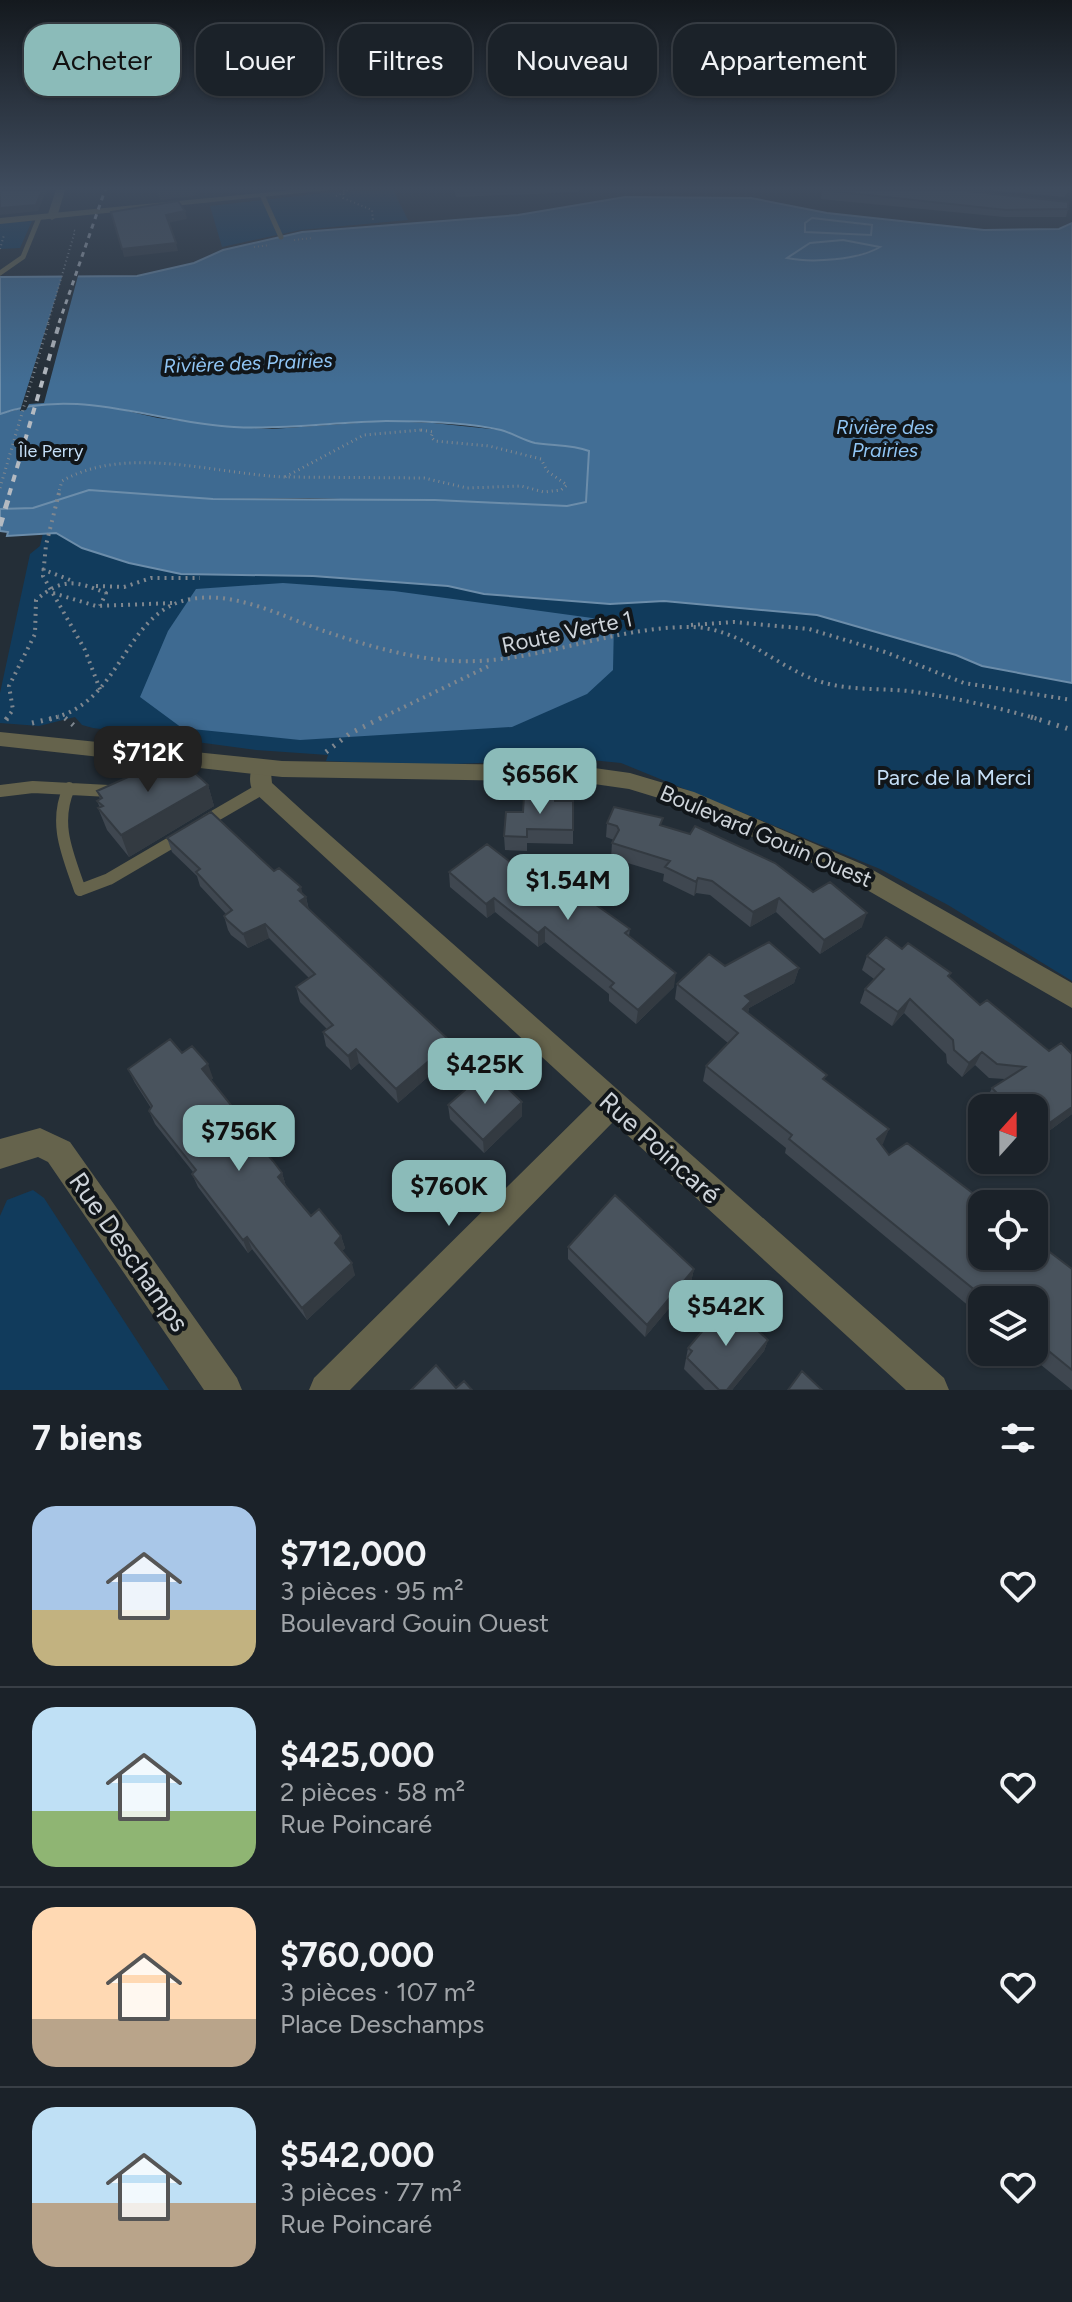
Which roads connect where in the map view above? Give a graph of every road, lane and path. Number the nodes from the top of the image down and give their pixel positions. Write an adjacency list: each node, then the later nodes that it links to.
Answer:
1 (24, 255): 3 (lane)
2 (70, 255): 5 (path)
3 (0, 273)
4 (285, 477): 4 (path); 6 (path)
5 (0, 488)
6 (42, 569): 8 (path); 10 (path)
7 (200, 578): 9 (path)
8 (75, 581): 9 (path); 10 (path)
9 (93, 587): 12 (path)
10 (49, 590): 12 (path, Route Verte 1); 15 (path); 19 (path)
11 (173, 603): 12 (path, Route Verte 1); 14 (path, Route Verte 1); 15 (path)
12 (100, 606)
13 (685, 627): 14 (path, Route Verte 1); 16 (path); 20 (path, Route Verte 1)
14 (493, 664): 21 (path)
15 (101, 692): 18 (path)
16 (1072, 700)
17 (13, 721): 19 (path)
18 (22, 722)
19 (2, 726): 22 (street, Boulevard Gouin Ouest)
20 (1072, 730)
21 (320, 758)
22 (263, 778): 23 (lane); 26 (street, Boulevard Gouin Ouest); 27 (street, Rue Poincaré)
23 (69, 788): 24 (lane); 25 (lane)
24 (0, 791)
25 (121, 792)
26 (1072, 997)
27 (611, 1104): 30 (street); 31 (street, Rue Poincaré)
28 (8, 1150): 29 (street, Rue Deschamps)
29 (225, 1390)
30 (326, 1390)
31 (932, 1390)

